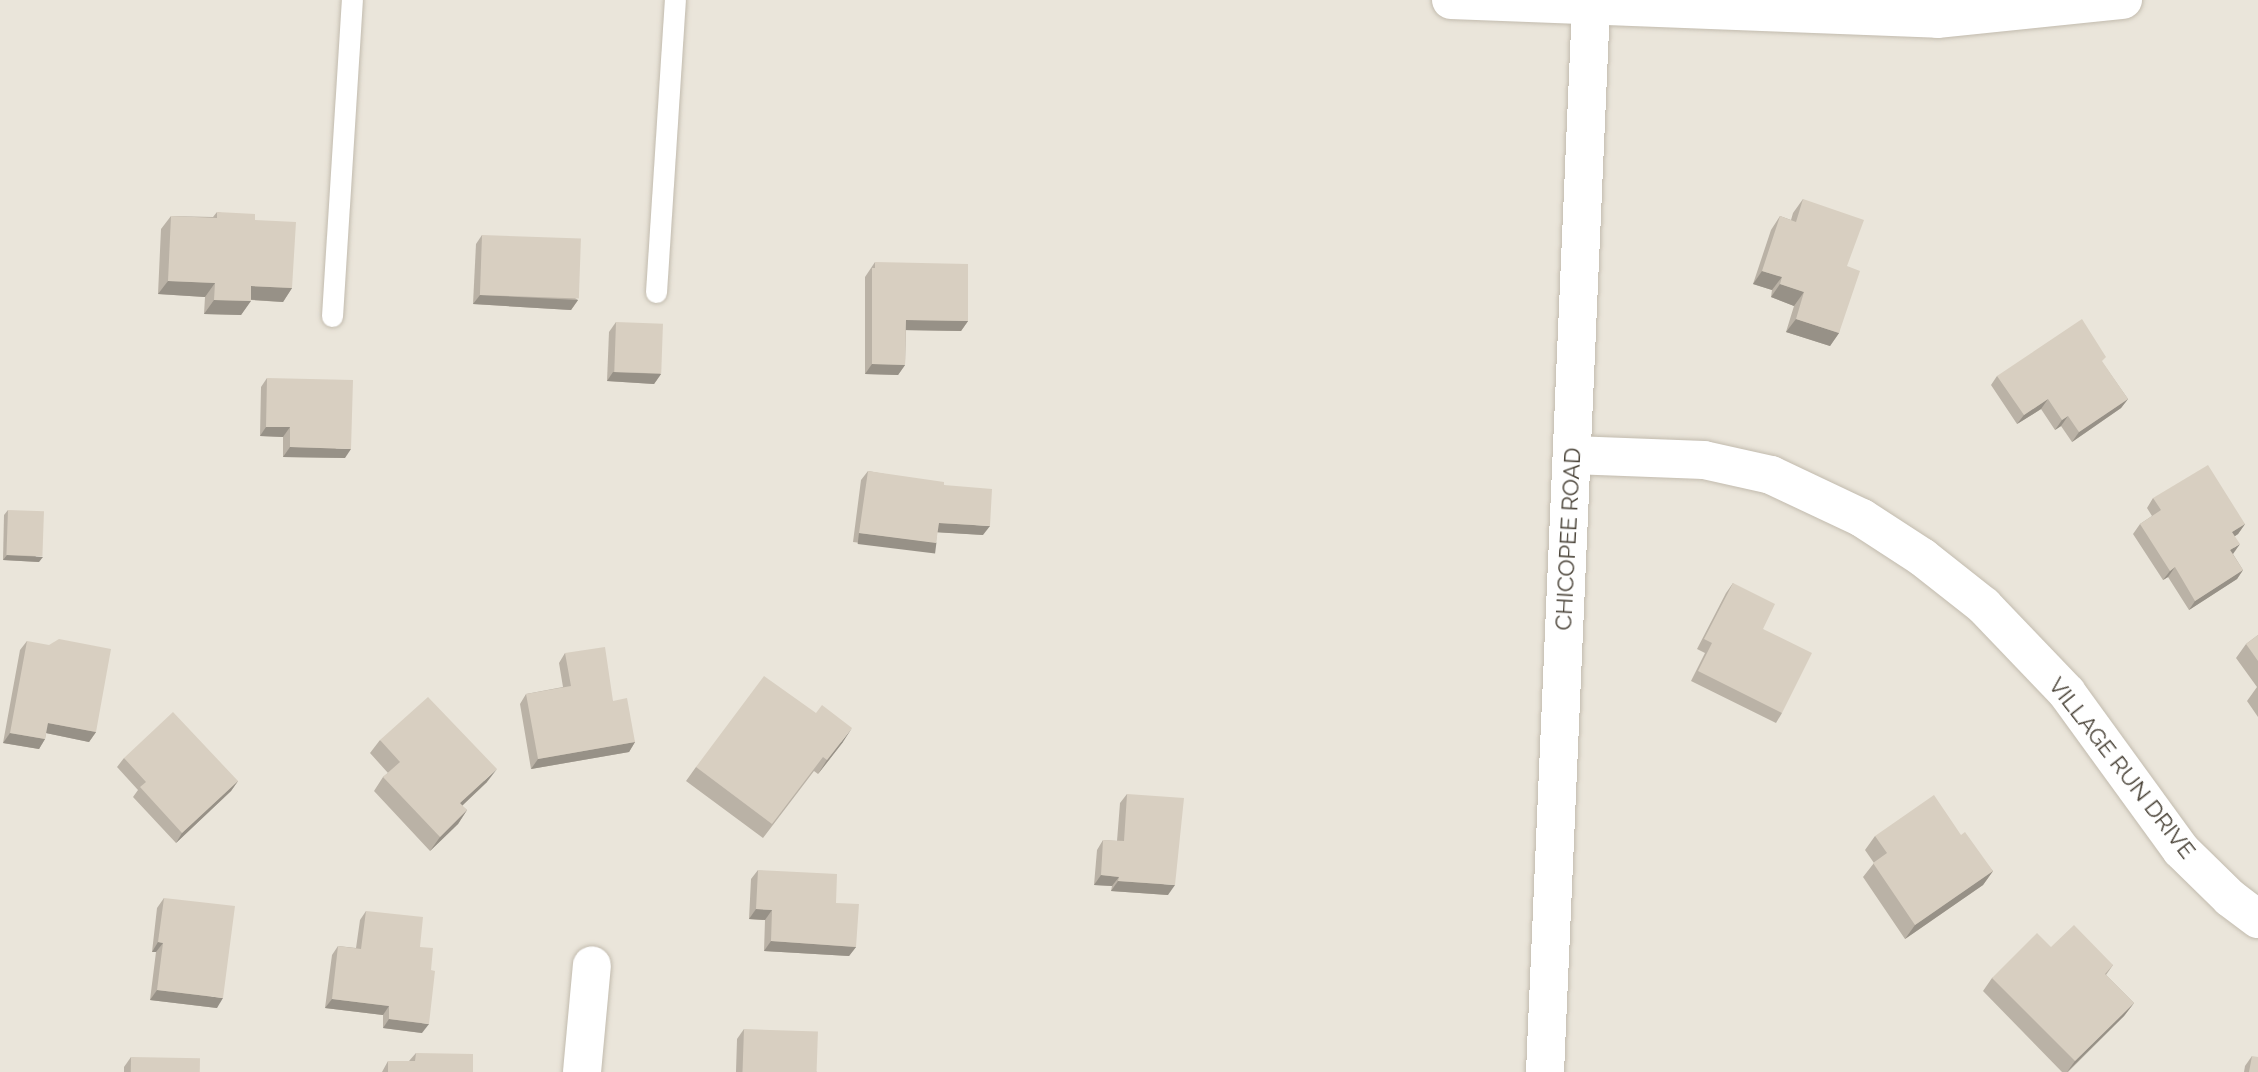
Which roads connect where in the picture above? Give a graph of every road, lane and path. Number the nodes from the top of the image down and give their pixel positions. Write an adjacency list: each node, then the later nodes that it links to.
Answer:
1 (352, 0): 7 (lane)
2 (675, 0): 6 (lane)
3 (1451, 0): 5 (street)
4 (2123, 0): 5 (street)
5 (1591, 7): 8 (street, CHICOPEE ROAD)
6 (656, 292)
7 (332, 316)
8 (1572, 455): 9 (street, VILLAGE RUN DRIVE); 12 (street, CHICOPEE ROAD)
9 (2258, 919)
10 (592, 965): 11 (street)
11 (582, 1072)
12 (1545, 1072)

